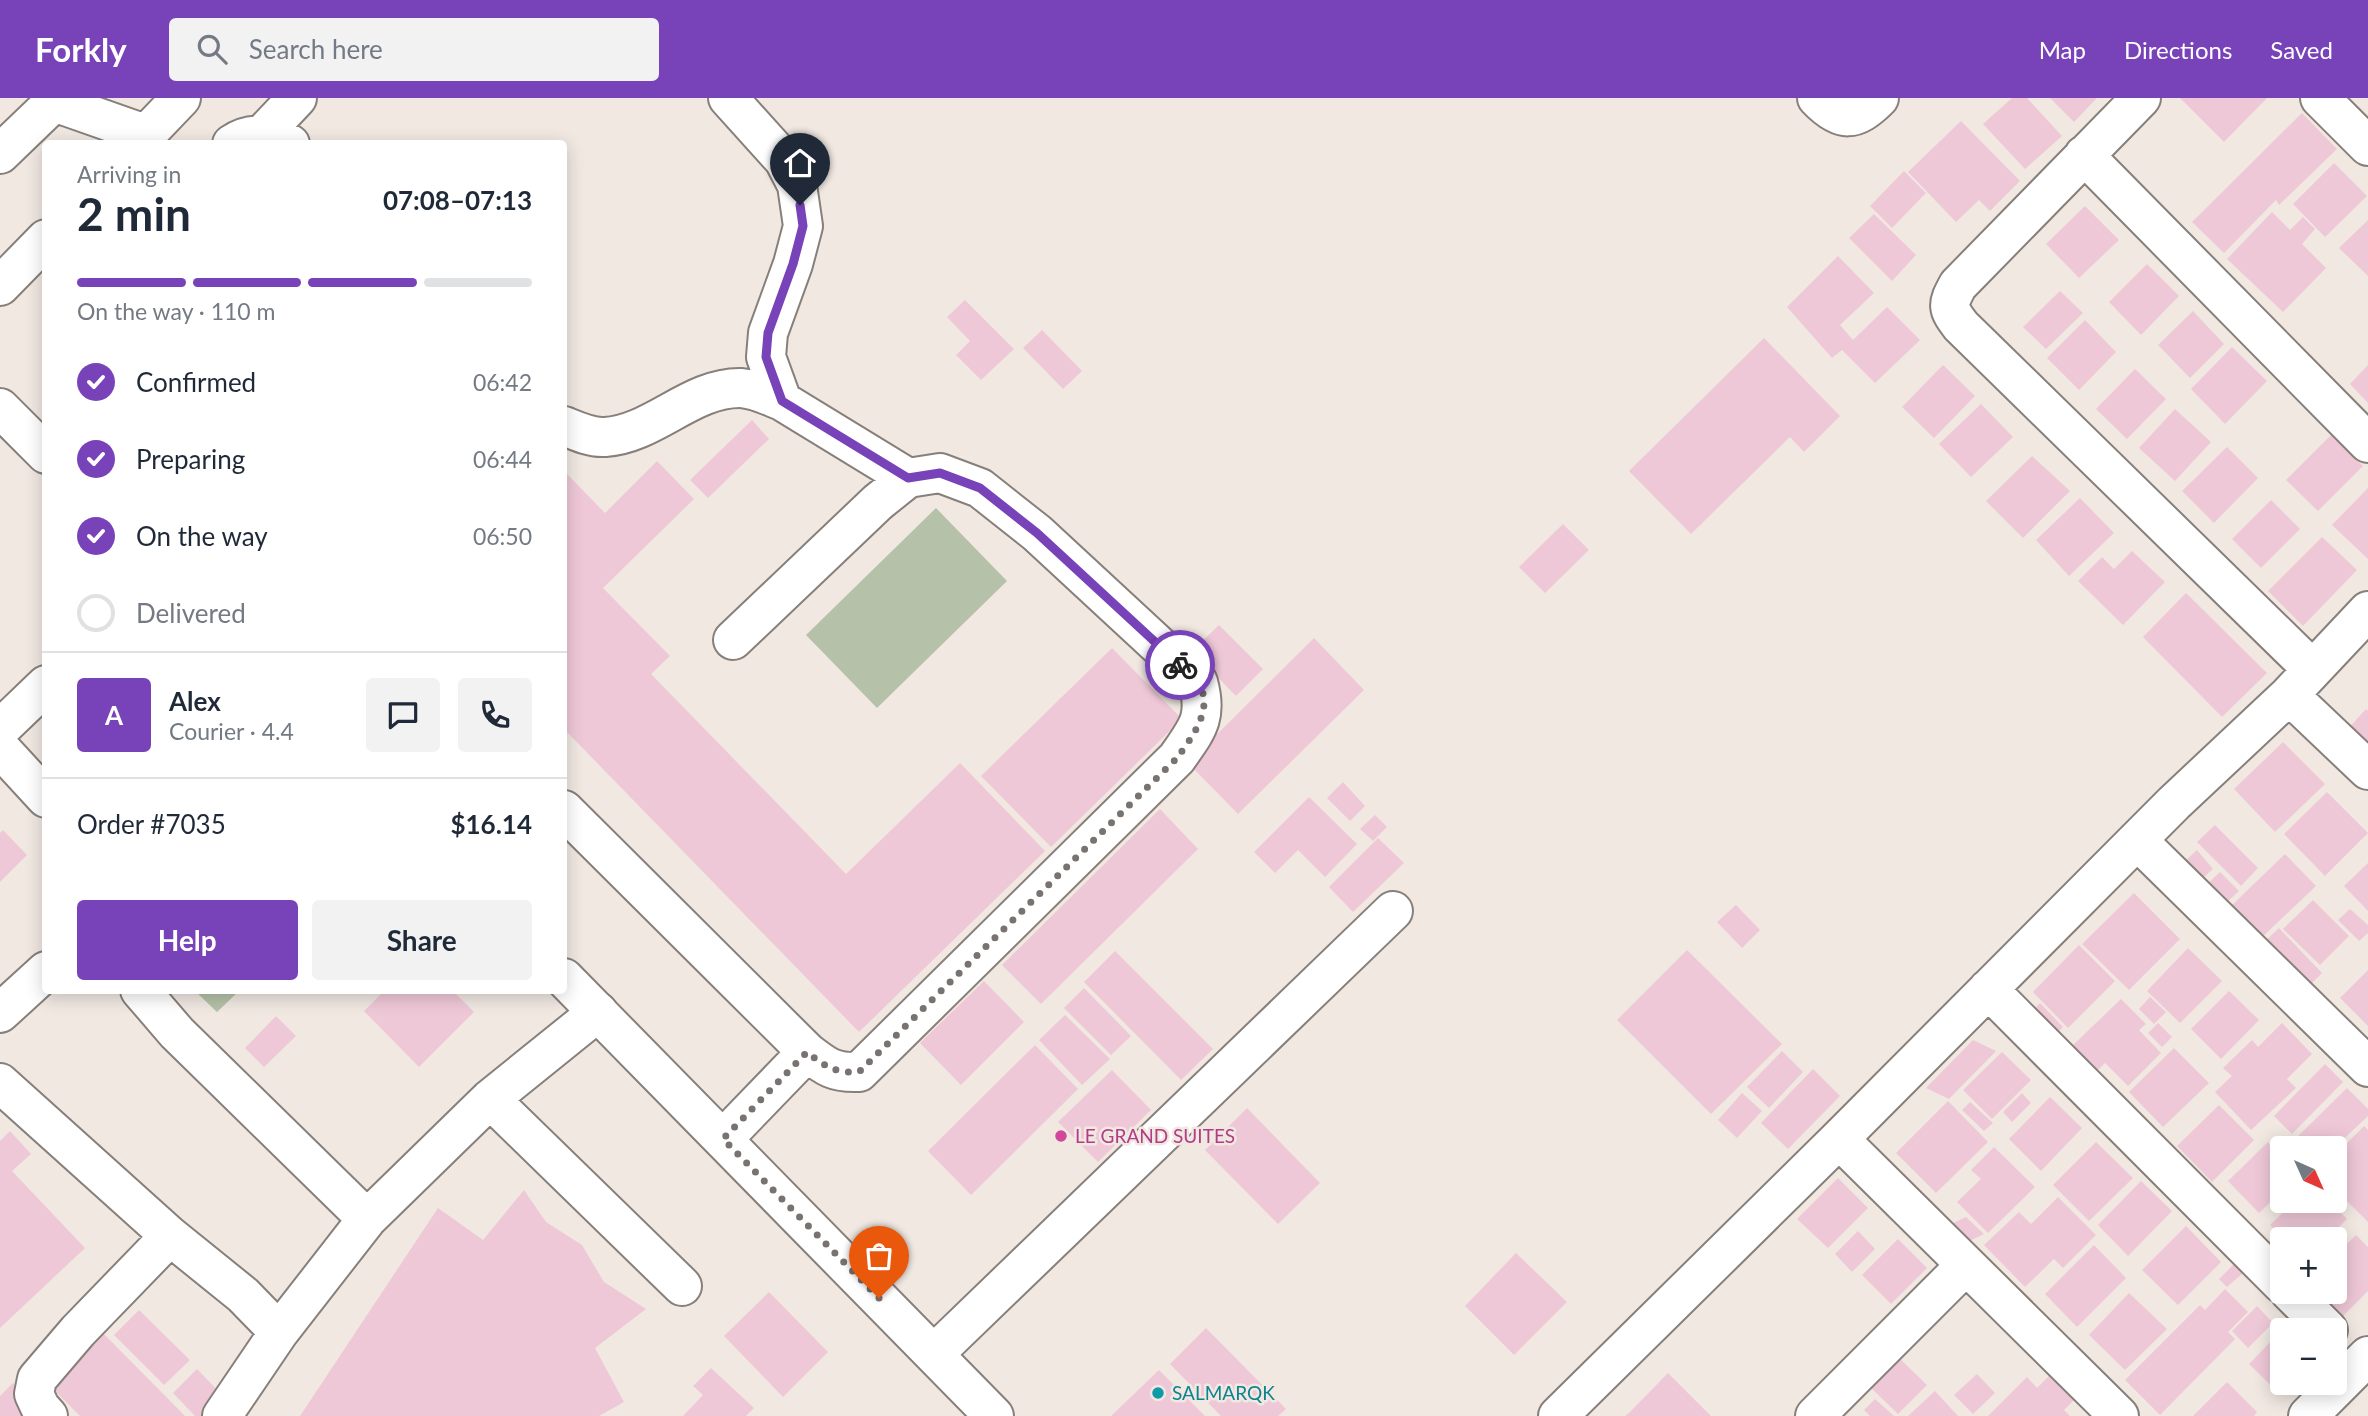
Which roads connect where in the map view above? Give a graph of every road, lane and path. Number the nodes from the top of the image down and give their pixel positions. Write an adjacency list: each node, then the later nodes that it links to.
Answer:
1 (181, 98): 9 (street)
2 (297, 98): 10 (street)
3 (728, 98): 16 (street)
4 (1817, 98): 5 (street)
5 (1880, 98)
6 (2141, 98): 13 (street)
7 (2320, 98): 11 (street)
8 (52, 100): 9 (street); 12 (street)
9 (141, 139)
10 (262, 140)
11 (2368, 146)
12 (0, 155)
13 (2084, 155): 19 (street); 24 (street)
14 (42, 242): 15 (street)
15 (6, 269)
16 (782, 401): 18 (street); 21 (street)
17 (0, 408): 20 (street)
18 (567, 427)
19 (2368, 443)
20 (42, 450)
21 (908, 478): 23 (street); 39 (street)
22 (2368, 611): 24 (street)
23 (733, 640)
24 (2301, 682): 28 (street); 31 (street)
25 (42, 689): 26 (street)
26 (0, 729)
27 (0, 748): 29 (street)
28 (2368, 770)
29 (42, 794)
30 (567, 813): 39 (street)
31 (2137, 839): 35 (street); 40 (street)
32 (1393, 911): 54 (street)
33 (42, 975): 38 (street)
34 (567, 981): 37 (street)
35 (1988, 989): 44 (street); 48 (street)
36 (143, 994): 45 (street)
37 (598, 1012): 42 (street); 43 (street)
38 (0, 1013)
39 (807, 1052): 43 (street)
40 (2368, 1067)
41 (0, 1083): 46 (street)
42 (490, 1099): 45 (street); 49 (street)
43 (723, 1139): 54 (street)
44 (1839, 1139): 47 (street); 59 (street)
45 (367, 1219): 52 (street)
46 (170, 1236): 52 (street); 56 (street)
47 (1966, 1265): 60 (street); 61 (street)
48 (2270, 1272)
49 (682, 1286)
50 (2302, 1304): 51 (street)
51 (2316, 1318)
52 (279, 1332): 57 (street)
53 (2347, 1346): 55 (street)
54 (934, 1354): 58 (street)
55 (2365, 1359): 62 (street)
56 (48, 1416)
57 (222, 1416)
58 (994, 1416)
59 (1558, 1416)
60 (1815, 1416)
61 (2119, 1416)
62 (2308, 1416)

